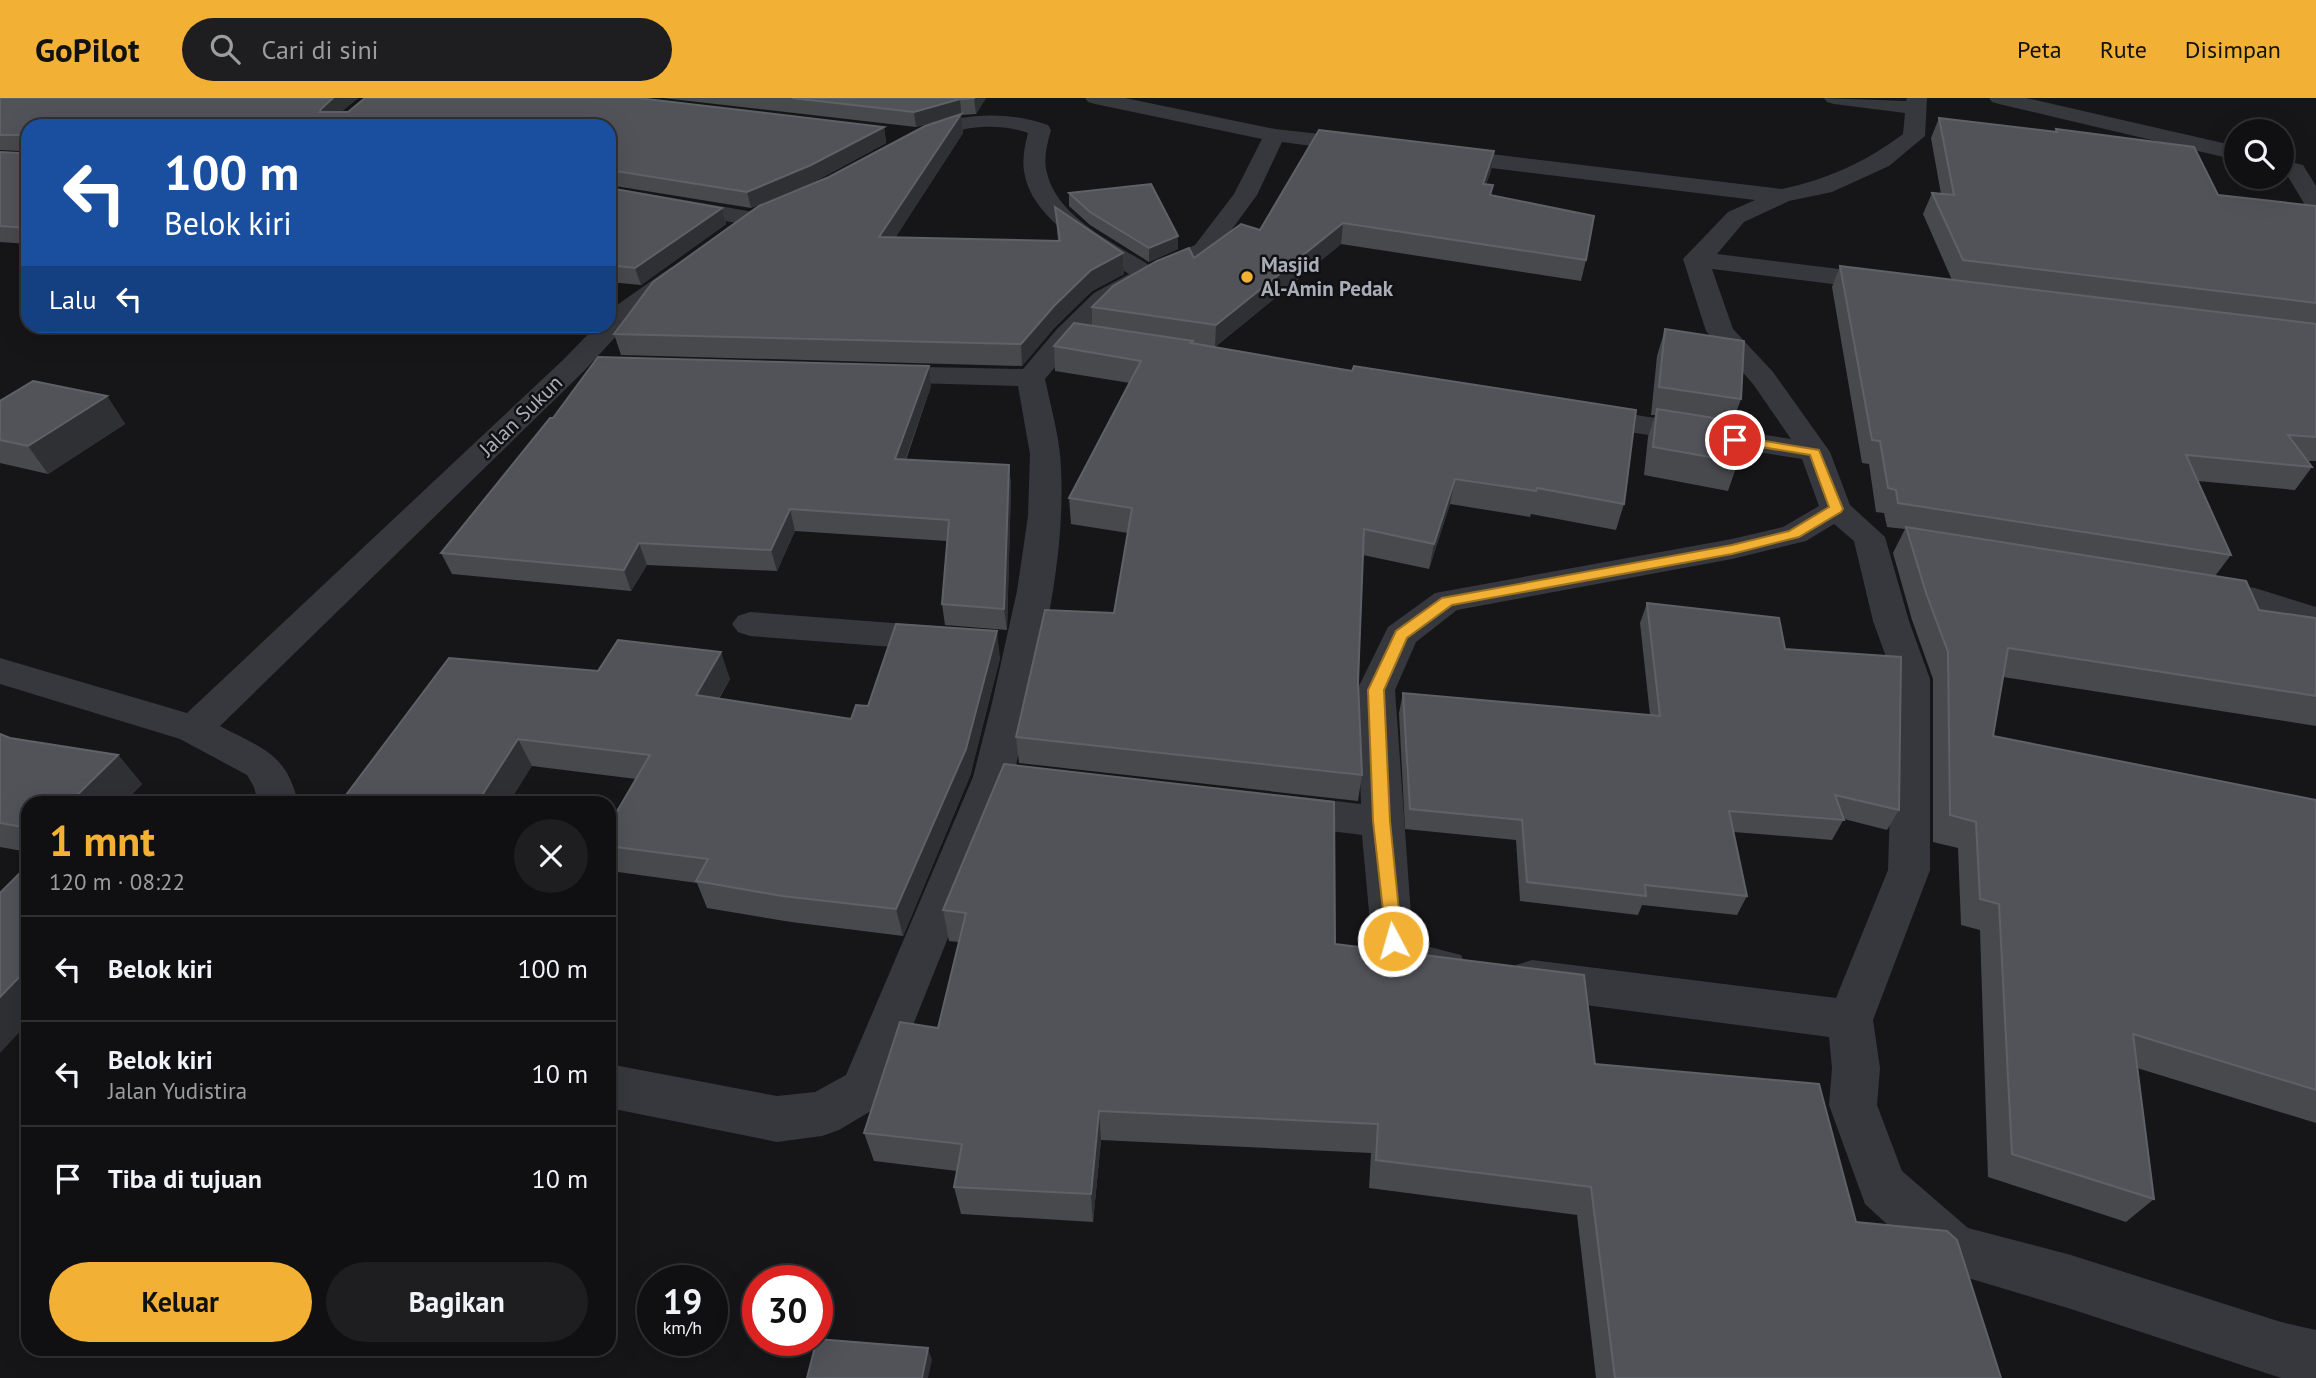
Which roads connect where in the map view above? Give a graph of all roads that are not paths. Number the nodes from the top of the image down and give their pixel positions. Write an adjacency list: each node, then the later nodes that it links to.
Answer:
1 (1095, 98): 5 (street)
2 (1834, 98): 4 (street)
3 (1999, 98): 8 (street)
4 (1916, 103): 12 (street)
5 (1275, 135): 7 (street); 15 (street)
6 (901, 141): 15 (street)
7 (1385, 149)
8 (2224, 150)
9 (1426, 153): 12 (street)
10 (2298, 170): 13 (street)
11 (616, 195): 17 (street, Jalan Sukun)
12 (1782, 196): 14 (street)
13 (2316, 205)
14 (1696, 258): 16 (street); 24 (street)
15 (1147, 275): 22 (street)
16 (1914, 287)
17 (616, 320)
18 (604, 333): 19 (street, Jalan Sukun)
19 (574, 365): 20 (street); 31 (street, Jalan Sukun)
20 (616, 366)
21 (851, 373): 22 (street)
22 (1031, 378): 29 (street)
23 (1556, 412): 24 (street)
24 (1815, 452): 25 (street)
25 (1836, 509): 36 (street); 37 (street)
26 (2172, 586): 27 (street)
27 (2316, 619)
28 (750, 624): 29 (street)
29 (1001, 644): 32 (street)
30 (0, 671): 31 (street)
31 (194, 729): 34 (street)
32 (993, 777): 33 (street); 38 (street)
33 (1076, 786)
34 (276, 796)
35 (1257, 807): 36 (street)
36 (1382, 821): 37 (street)
37 (1850, 1020): 39 (street)
38 (616, 1087)
39 (2316, 1358)

